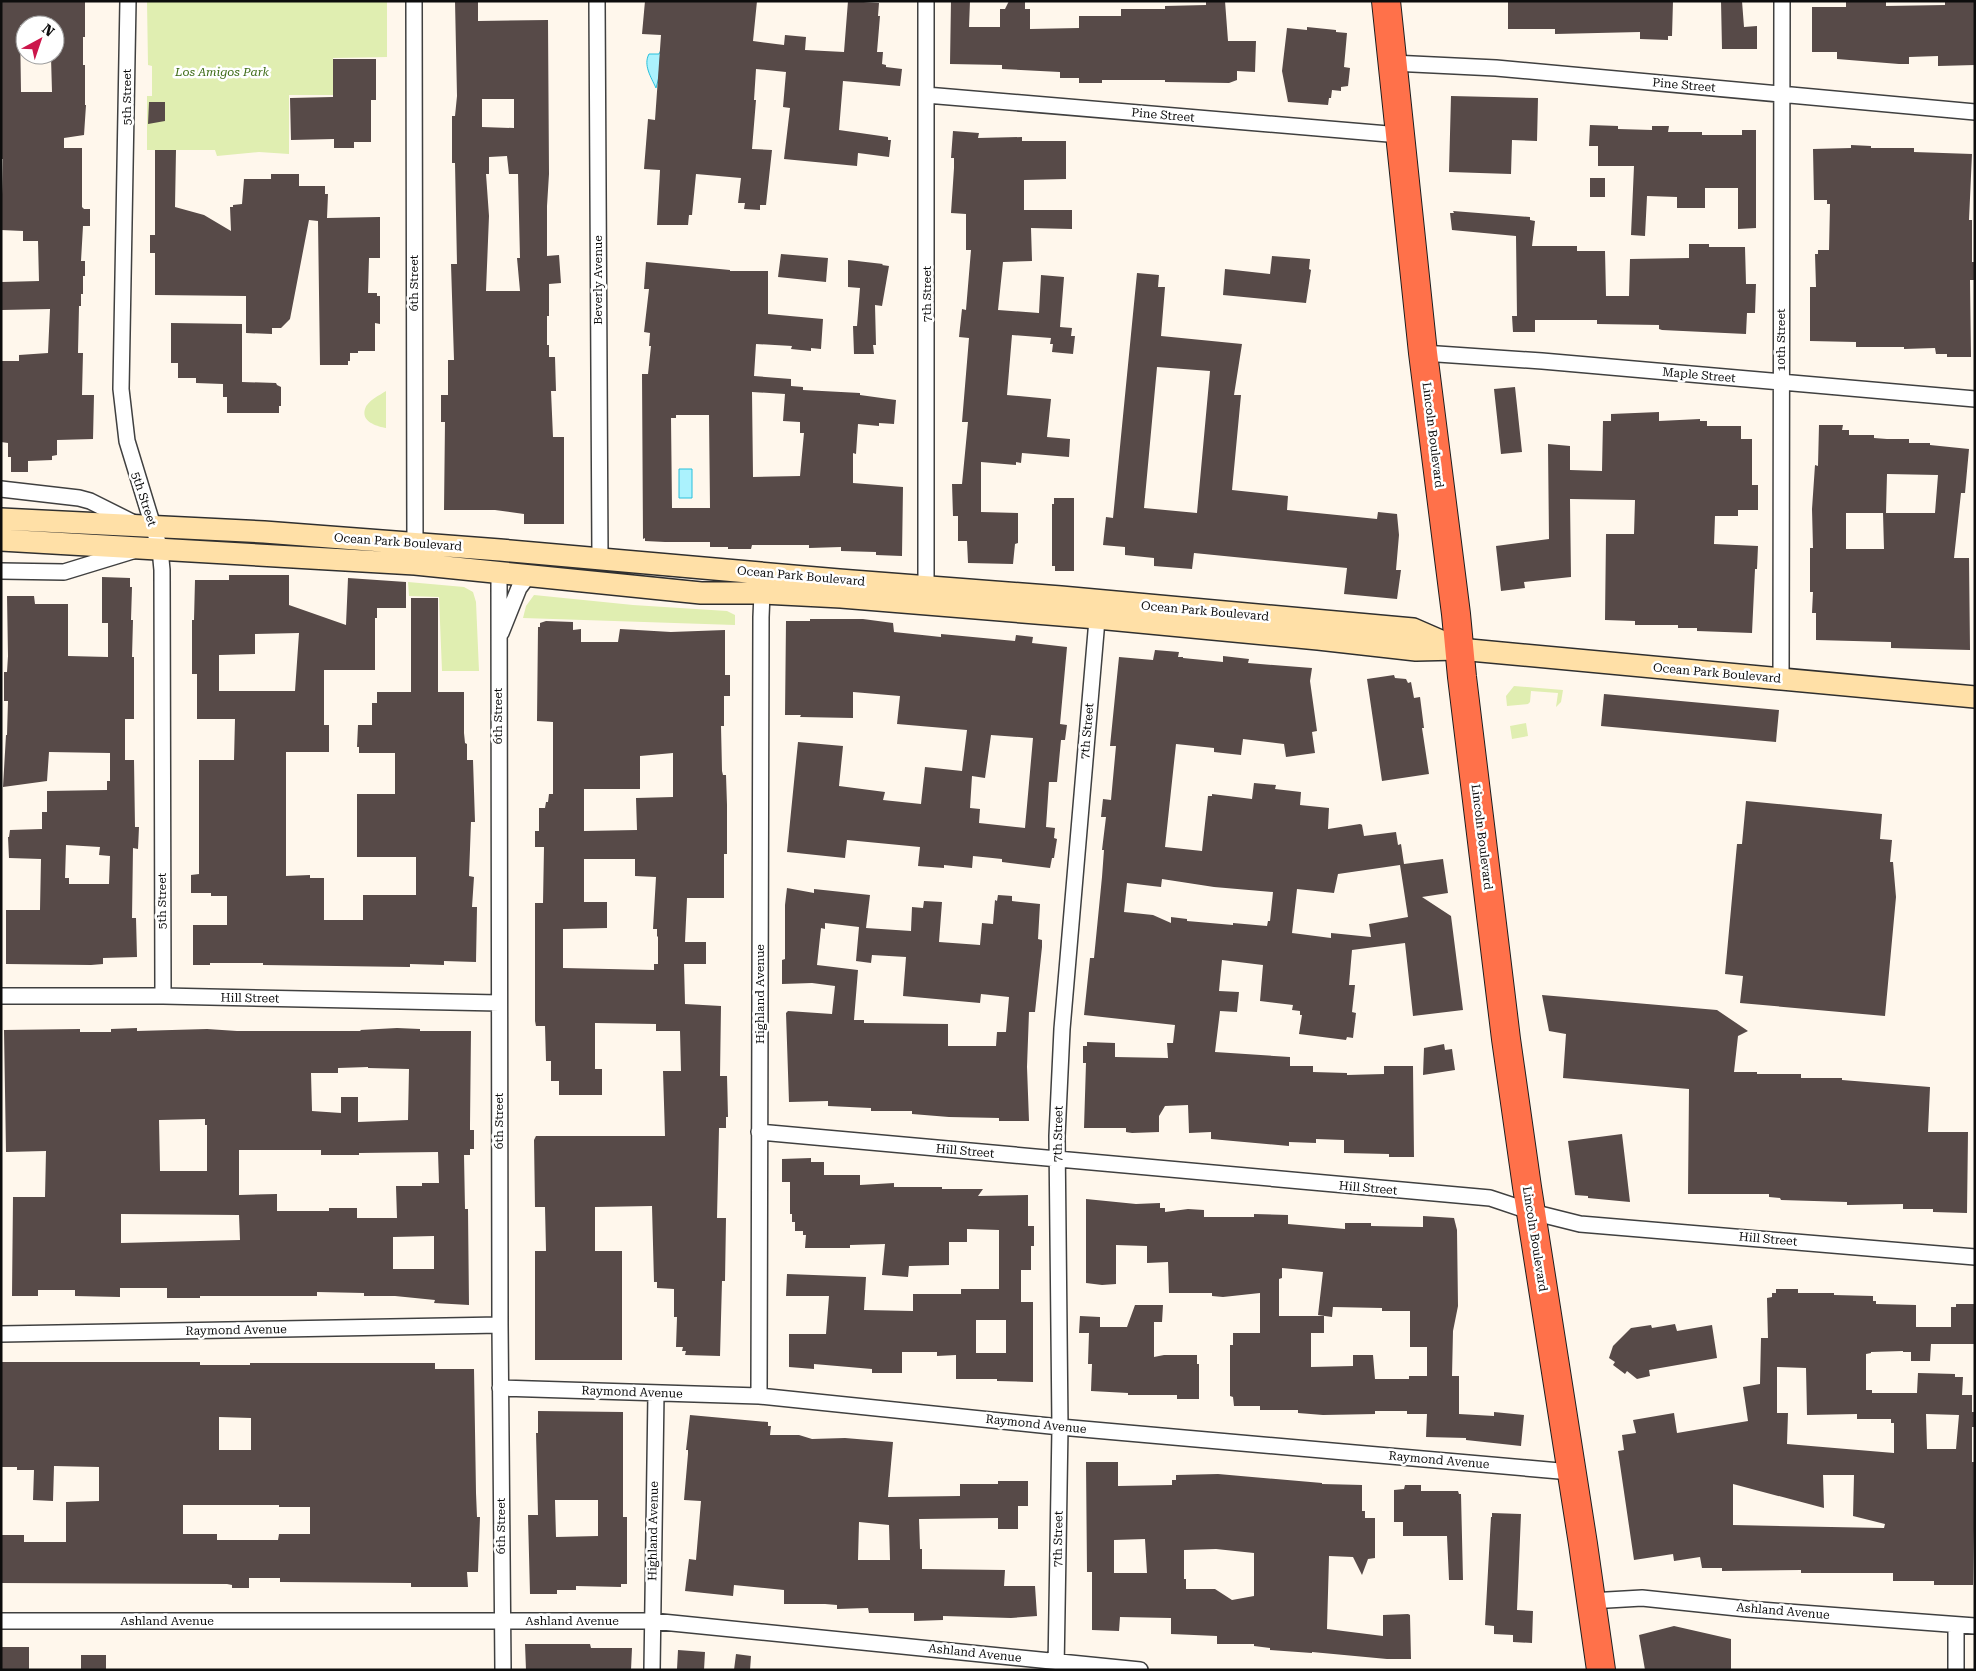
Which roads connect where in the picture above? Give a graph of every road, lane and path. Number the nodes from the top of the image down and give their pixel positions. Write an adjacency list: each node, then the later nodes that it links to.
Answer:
1 (128, 1): 17 (street, 5th Street)
2 (414, 1): 20 (street, 6th Street)
3 (597, 1): 22 (street, Beverly Avenue)
4 (926, 1): 9 (street, 7th Street)
5 (1386, 1): 7 (highway, Lincoln Boulevard)
6 (1782, 1): 8 (street, 10th Street)
7 (1392, 64): 8 (street, Pine Street); 11 (highway, Lincoln Boulevard)
8 (1782, 94): 10 (street, Pine Street); 13 (street, 10th Street)
9 (926, 95): 11 (street, Pine Street); 26 (street, 7th Street)
10 (1975, 112)
11 (1400, 135): 12 (highway, Lincoln Boulevard)
12 (1423, 353): 13 (street, Maple Street); 31 (highway, Lincoln Boulevard)
13 (1781, 382): 14 (street, Maple Street); 32 (street, 10th Street)
14 (1975, 399)
15 (1, 489): 17 (street, Ocean Park Boulevard)
16 (1, 519): 17 (street, Ocean Park Boulevard)
17 (147, 526): 19 (street, 5th Street); 20 (street, Ocean Park Boulevard)
18 (1, 540): 19 (street, Ocean Park Boulevard)
19 (151, 549): 20 (street, Ocean Park Boulevard); 23 (street, Ocean Park Boulevard); 35 (street, 5th Street)
20 (415, 554): 21 (street, Ocean Park Boulevard); 24 (street, Ocean Park Boulevard)
21 (551, 555): 22 (street, Ocean Park Boulevard); 24 (street)
22 (600, 558): 25 (street); 27 (street, Ocean Park Boulevard)
23 (1, 571)
24 (499, 573): 25 (street, Ocean Park Boulevard); 30 (street, 6th Street)
25 (528, 576): 28 (street, Ocean Park Boulevard); 30 (street)
26 (926, 587): 27 (street, Ocean Park Boulevard); 29 (street, Ocean Park Boulevard)
27 (840, 589): 28 (street); 29 (street, Ocean Park Boulevard)
28 (762, 593): 37 (street, Highland Avenue)
29 (1098, 609): 31 (street, Ocean Park Boulevard); 38 (street, 7th Street)
30 (498, 639): 36 (street, 6th Street)
31 (1459, 648): 32 (street, Ocean Park Boulevard); 39 (highway, Lincoln Boulevard)
32 (1782, 679): 33 (street, Ocean Park Boulevard)
33 (1975, 697)
34 (1, 996): 35 (street, Hill Street)
35 (163, 996): 36 (street, Hill Street)
36 (499, 1003): 41 (street, 6th Street)
37 (759, 1132): 38 (street, Hill Street); 45 (street, Highland Avenue)
38 (1058, 1160): 39 (street, Hill Street); 46 (street, 7th Street)
39 (1532, 1212): 40 (street, Hill Street); 47 (highway, Lincoln Boulevard)
40 (1975, 1257)
41 (500, 1325): 42 (street, Raymond Avenue); 43 (street, 6th Street)
42 (1, 1334)
43 (500, 1388): 44 (street, Raymond Avenue); 49 (street, 6th Street)
44 (656, 1393): 45 (street, Raymond Avenue); 51 (street, Highland Avenue)
45 (759, 1396): 46 (street, Raymond Avenue)
46 (1060, 1427): 47 (street, Raymond Avenue); 54 (street, 7th Street)
47 (1571, 1472): 48 (highway, Lincoln Boulevard)
48 (1590, 1601): 52 (street, Ashland Avenue); 58 (highway, Lincoln Boulevard)
49 (502, 1620): 50 (street, Ashland Avenue); 51 (street, Ashland Avenue); 55 (street, 6th Street)
50 (1, 1621)
51 (652, 1621): 54 (street, Ashland Avenue); 56 (street, Highland Avenue)
52 (1956, 1625): 53 (street, Ashland Avenue); 59 (street)
53 (1975, 1626)
54 (1056, 1665): 57 (street, Ashland Avenue)
55 (503, 1670)
56 (652, 1670)
57 (1140, 1670)
58 (1601, 1670)
59 (1956, 1670)

